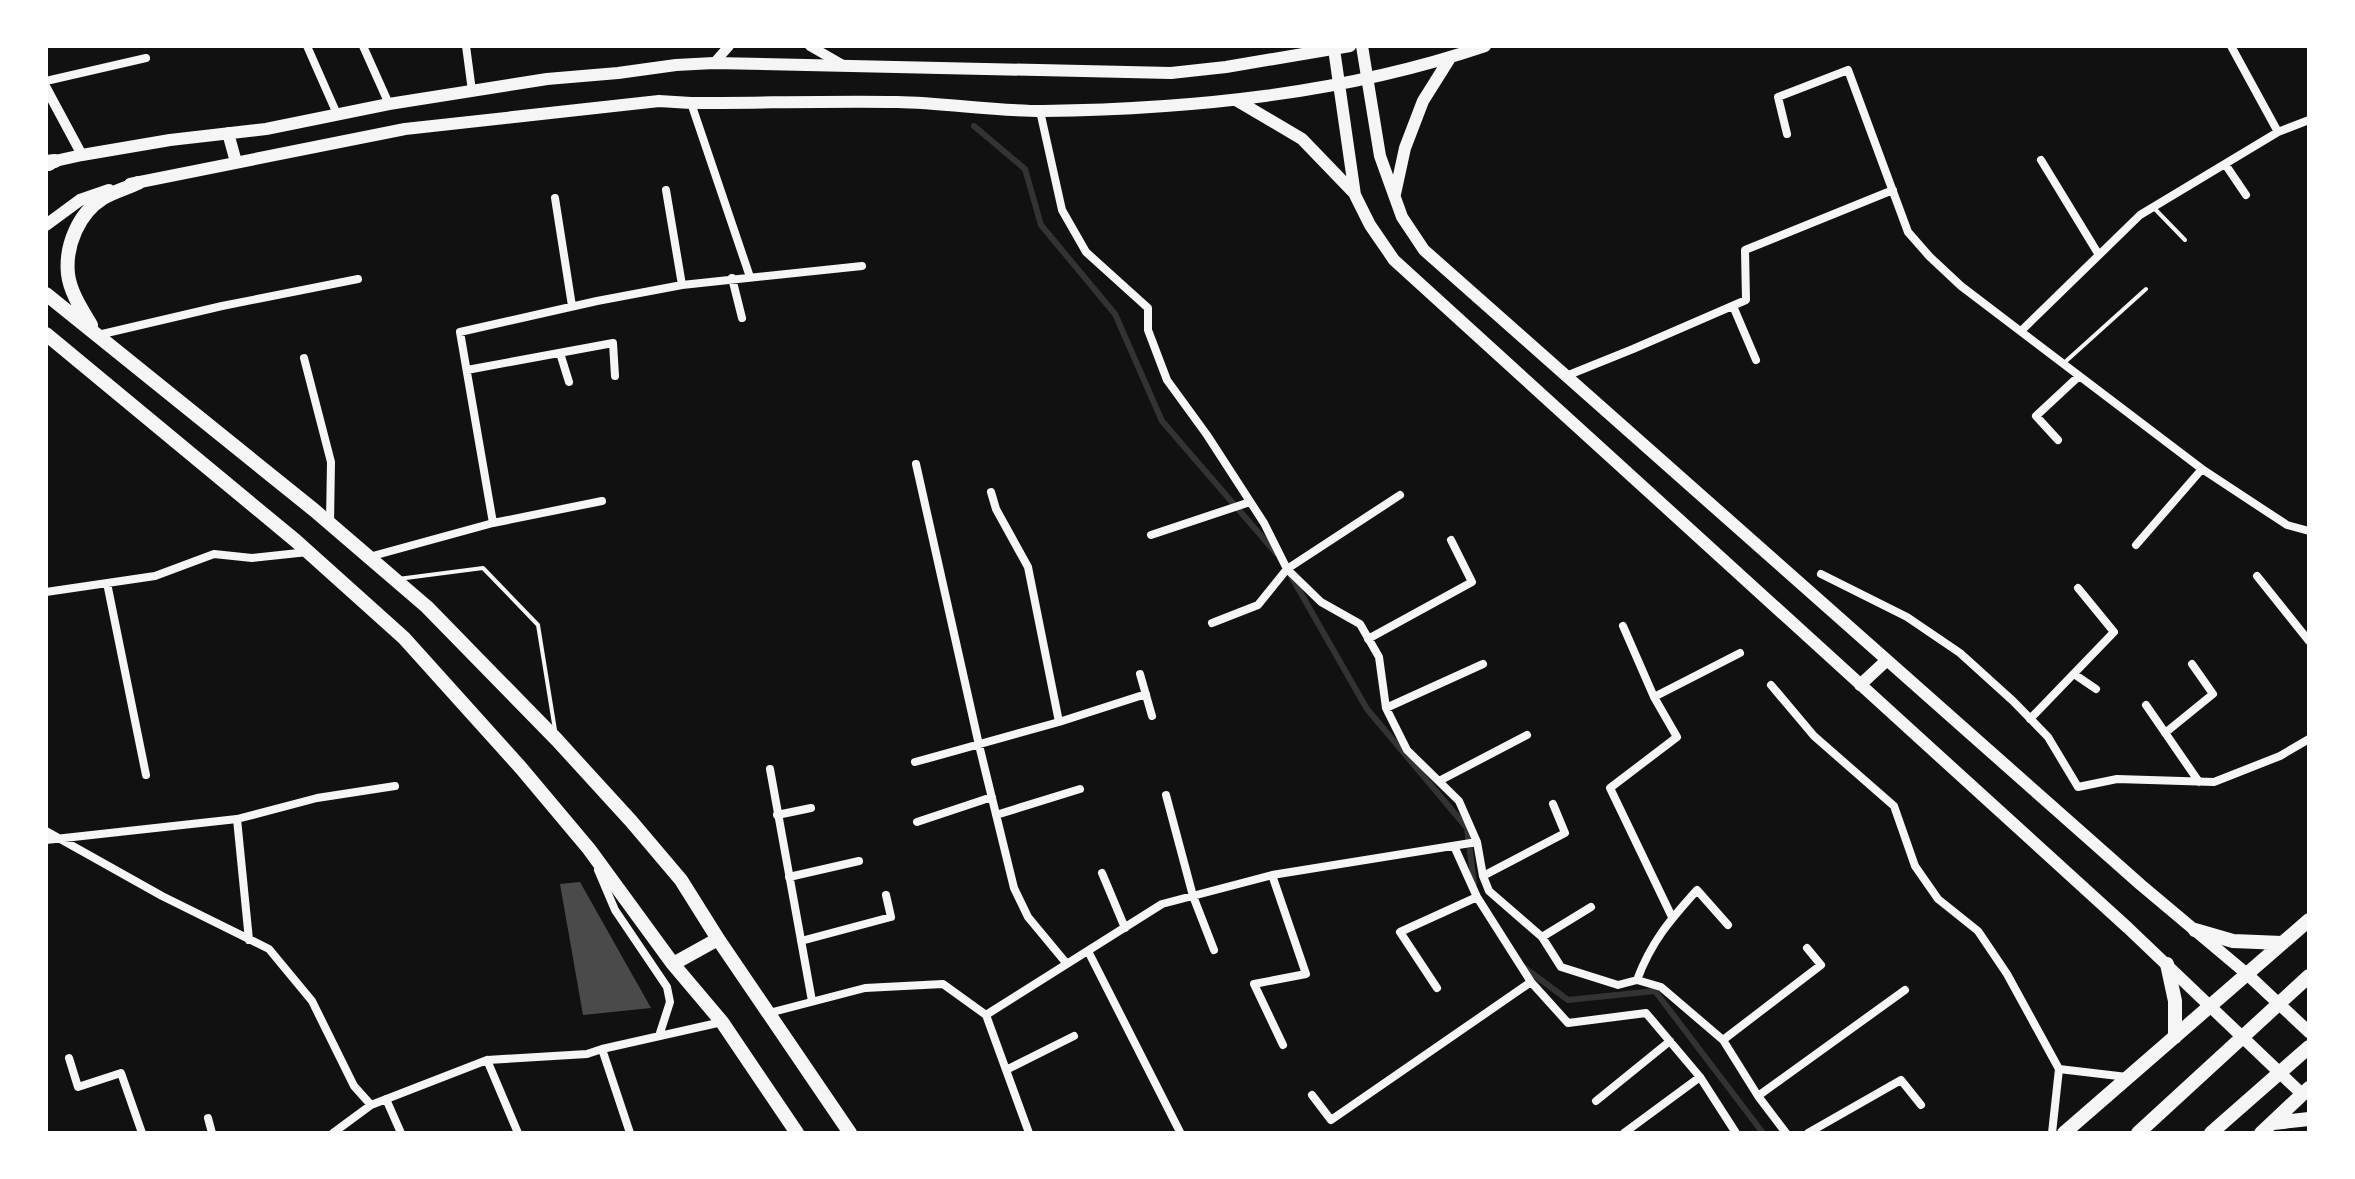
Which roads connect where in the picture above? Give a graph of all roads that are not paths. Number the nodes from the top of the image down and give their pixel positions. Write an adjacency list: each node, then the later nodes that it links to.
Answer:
1 (307, 46): 24 (street)
2 (363, 46): 22 (street)
3 (466, 46): 19 (street)
4 (729, 46): 13 (street)
5 (810, 46): 14 (street)
6 (1350, 46): 10 (main road)
7 (1362, 46): 15 (main road)
8 (1485, 46): 12 (main road)
9 (2231, 46): 26 (street)
10 (1334, 49): 14 (main road); 17 (main road)
11 (146, 58): 16 (street)
12 (1450, 58): 15 (main road); 40 (main road)
13 (714, 63): 14 (main road); 19 (main road)
14 (845, 66)
15 (1369, 79): 17 (main road); 40 (main road)
16 (46, 81)
17 (1341, 83): 20 (main road); 37 (main road)
18 (46, 88): 29 (street)
19 (472, 91): 22 (main road)
20 (1236, 100): 23 (main road); 37 (main road)
21 (691, 103): 23 (main road); 31 (main road); 46 (street)
22 (389, 104): 24 (main road)
23 (1040, 111): 73 (street)
24 (337, 114): 27 (main road)
25 (2307, 124): 26 (street)
26 (2278, 132): 33 (street)
27 (228, 133): 29 (main road); 31 (main road)
28 (1787, 134): 36 (street)
29 (82, 155): 32 (main road)
30 (2041, 160): 44 (street)
31 (236, 162): 34 (main road)
32 (49, 163)
33 (2225, 164): 38 (street); 41 (street)
34 (138, 183): 42 (main road); 57 (main road)
35 (666, 190): 49 (street)
36 (1893, 190): 53 (street); 55 (street)
37 (1355, 195): 100 (main road)
38 (2246, 195)
39 (555, 198): 52 (street)
40 (1395, 198): 64 (main road)
41 (2153, 207): 43 (lane); 44 (street)
42 (46, 225)
43 (2185, 240)
44 (2099, 255): 55 (street)
45 (862, 266): 46 (street)
46 (750, 277): 47 (street)
47 (732, 278): 49 (street); 54 (street)
48 (358, 279): 57 (street)
49 (682, 285): 52 (street)
50 (2146, 289): 61 (lane)
51 (46, 294): 57 (main road)
52 (572, 306): 62 (street)
53 (1733, 306): 60 (street); 64 (street)
54 (742, 318)
55 (2021, 331): 61 (street)
56 (46, 334): 80 (main road)
57 (97, 336): 75 (main road)
58 (560, 353): 62 (street); 63 (street); 66 (street)
59 (304, 358): 75 (street)
60 (1756, 360)
61 (2063, 364): 65 (street)
62 (467, 370): 74 (street)
63 (615, 376)
64 (1566, 376): 94 (main road)
65 (2079, 376): 67 (street); 69 (street)
66 (569, 382)
67 (2058, 440)
68 (916, 464): 113 (street)
69 (2202, 469): 76 (street); 79 (street)
70 (991, 492): 108 (street)
71 (1400, 495): 82 (street)
72 (602, 501): 74 (street)
73 (1250, 502): 77 (street); 82 (street)
74 (493, 523): 81 (street)
75 (330, 524): 81 (main road)
76 (2309, 531)
77 (1151, 535)
78 (1451, 540): 91 (street)
79 (2136, 545)
80 (308, 552): 86 (street); 134 (main road)
81 (368, 557): 85 (main road)
82 (1287, 569): 89 (street); 91 (street)
83 (1821, 574): 107 (street)
84 (2257, 576): 92 (street)
85 (394, 579): 112 (main road); 112 (lane)
86 (107, 583): 88 (street); 116 (street)
87 (2078, 588): 98 (street)
88 (46, 592)
89 (1212, 623)
90 (1623, 626): 103 (street)
91 (1368, 639): 105 (street)
92 (2309, 641)
93 (1740, 653): 103 (street)
94 (1887, 660): 100 (main road); 148 (main road)
95 (1483, 664): 105 (street)
96 (2192, 664): 109 (street)
97 (1140, 674): 102 (street)
98 (2074, 674): 101 (street); 107 (street)
99 (1771, 685): 182 (street)
100 (1860, 685): 159 (main road)
101 (2096, 689)
102 (1146, 694): 106 (street); 108 (street)
103 (1654, 697): 144 (street)
104 (2146, 705): 109 (street)
105 (1386, 708): 117 (street)
106 (1152, 716)
107 (2030, 719): 118 (street)
108 (1059, 722): 113 (street)
109 (2165, 733): 118 (street)
110 (1527, 735): 117 (street)
111 (2309, 739): 118 (street)
112 (557, 740): 150 (main road)
113 (979, 745): 114 (street); 122 (street)
114 (915, 762)
115 (770, 769): 125 (street)
116 (146, 775)
117 (1439, 781): 132 (street)
118 (2199, 782)
119 (395, 786): 127 (street)
120 (1080, 789): 126 (street)
121 (1166, 795): 141 (street)
122 (992, 797): 126 (street); 128 (street)
123 (1553, 804): 138 (street)
124 (811, 808): 125 (street)
125 (777, 815): 139 (street)
126 (996, 815): 158 (street)
127 (237, 819): 130 (street); 151 (street)
128 (917, 822)
129 (46, 831): 130 (street)
130 (60, 839): 131 (street); 151 (street)
131 (46, 840)
132 (1477, 842): 133 (street); 138 (street)
133 (1454, 846): 137 (street); 142 (street)
134 (589, 849): 157 (main road); 172 (street)
135 (859, 861): 139 (street)
136 (1102, 873): 147 (street)
137 (1272, 875): 141 (street); 177 (street)
138 (1483, 876): 149 (street)
139 (789, 877): 152 (street)
140 (886, 895): 152 (street)
141 (1193, 896): 147 (street); 155 (street)
142 (1477, 897): 163 (street); 164 (street)
143 (1591, 907): 149 (street)
144 (1672, 917): 146 (street); 162 (street)
145 (2309, 920): 153 (main road)
146 (1728, 925)
147 (1125, 928): 156 (street)
148 (2195, 930): 153 (main road); 160 (main road)
149 (1542, 937): 162 (street)
150 (718, 939): 157 (main road); 168 (main road)
151 (249, 940): 191 (street)
152 (801, 941): 166 (street)
153 (2282, 943): 160 (main road)
154 (1807, 948): 175 (street)
155 (1214, 950)
156 (1088, 951): 158 (street); 196 (street)
157 (673, 964): 170 (main road)
158 (1067, 964): 169 (street)
159 (2167, 964): 167 (main road); 174 (main road)
160 (2247, 974): 167 (main road); 171 (main road)
161 (2309, 976): 212 (main road)
162 (1637, 980): 175 (street)
163 (1531, 982): 176 (street); 187 (street)
164 (1437, 988)
165 (1905, 990): 188 (street)
166 (812, 1001): 168 (street); 169 (street)
167 (2210, 1006): 174 (main road); 186 (main road)
168 (769, 1013): 204 (main road)
169 (986, 1015): 183 (street)
170 (722, 1022): 172 (street); 203 (main road)
171 (2309, 1032)
172 (659, 1036): 179 (street)
173 (1074, 1036): 183 (street)
174 (2175, 1037): 185 (main road)
175 (1723, 1040): 188 (street)
176 (1670, 1041): 184 (street); 190 (street)
177 (1283, 1045)
178 (2309, 1047): 213 (main road)
179 (602, 1049): 181 (street); 202 (street)
180 (69, 1058): 197 (street)
181 (487, 1060): 189 (street); 201 (street)
182 (2059, 1069): 185 (street); 210 (street)
183 (1006, 1070): 205 (street)
184 (1700, 1077): 206 (street); 207 (street)
185 (2128, 1077): 211 (main road)
186 (2303, 1092): 195 (main road)
187 (1312, 1095)
188 (1758, 1096): 208 (street)
189 (386, 1099): 191 (street); 200 (street)
190 (1596, 1101)
191 (371, 1105): 199 (street)
192 (1921, 1105): 209 (street)
193 (208, 1118): 198 (street)
194 (2309, 1119): 195 (main road)
195 (2267, 1128)
196 (1180, 1132)
197 (142, 1133)
198 (212, 1133)
199 (333, 1133)
200 (401, 1133)
201 (518, 1133)
202 (630, 1133)
203 (797, 1133)
204 (850, 1133)
205 (1029, 1133)
206 (1624, 1133)
207 (1736, 1133)
208 (1786, 1133)
209 (1808, 1133)
210 (2052, 1133)
211 (2064, 1133)
212 (2138, 1133)
213 (2211, 1133)

